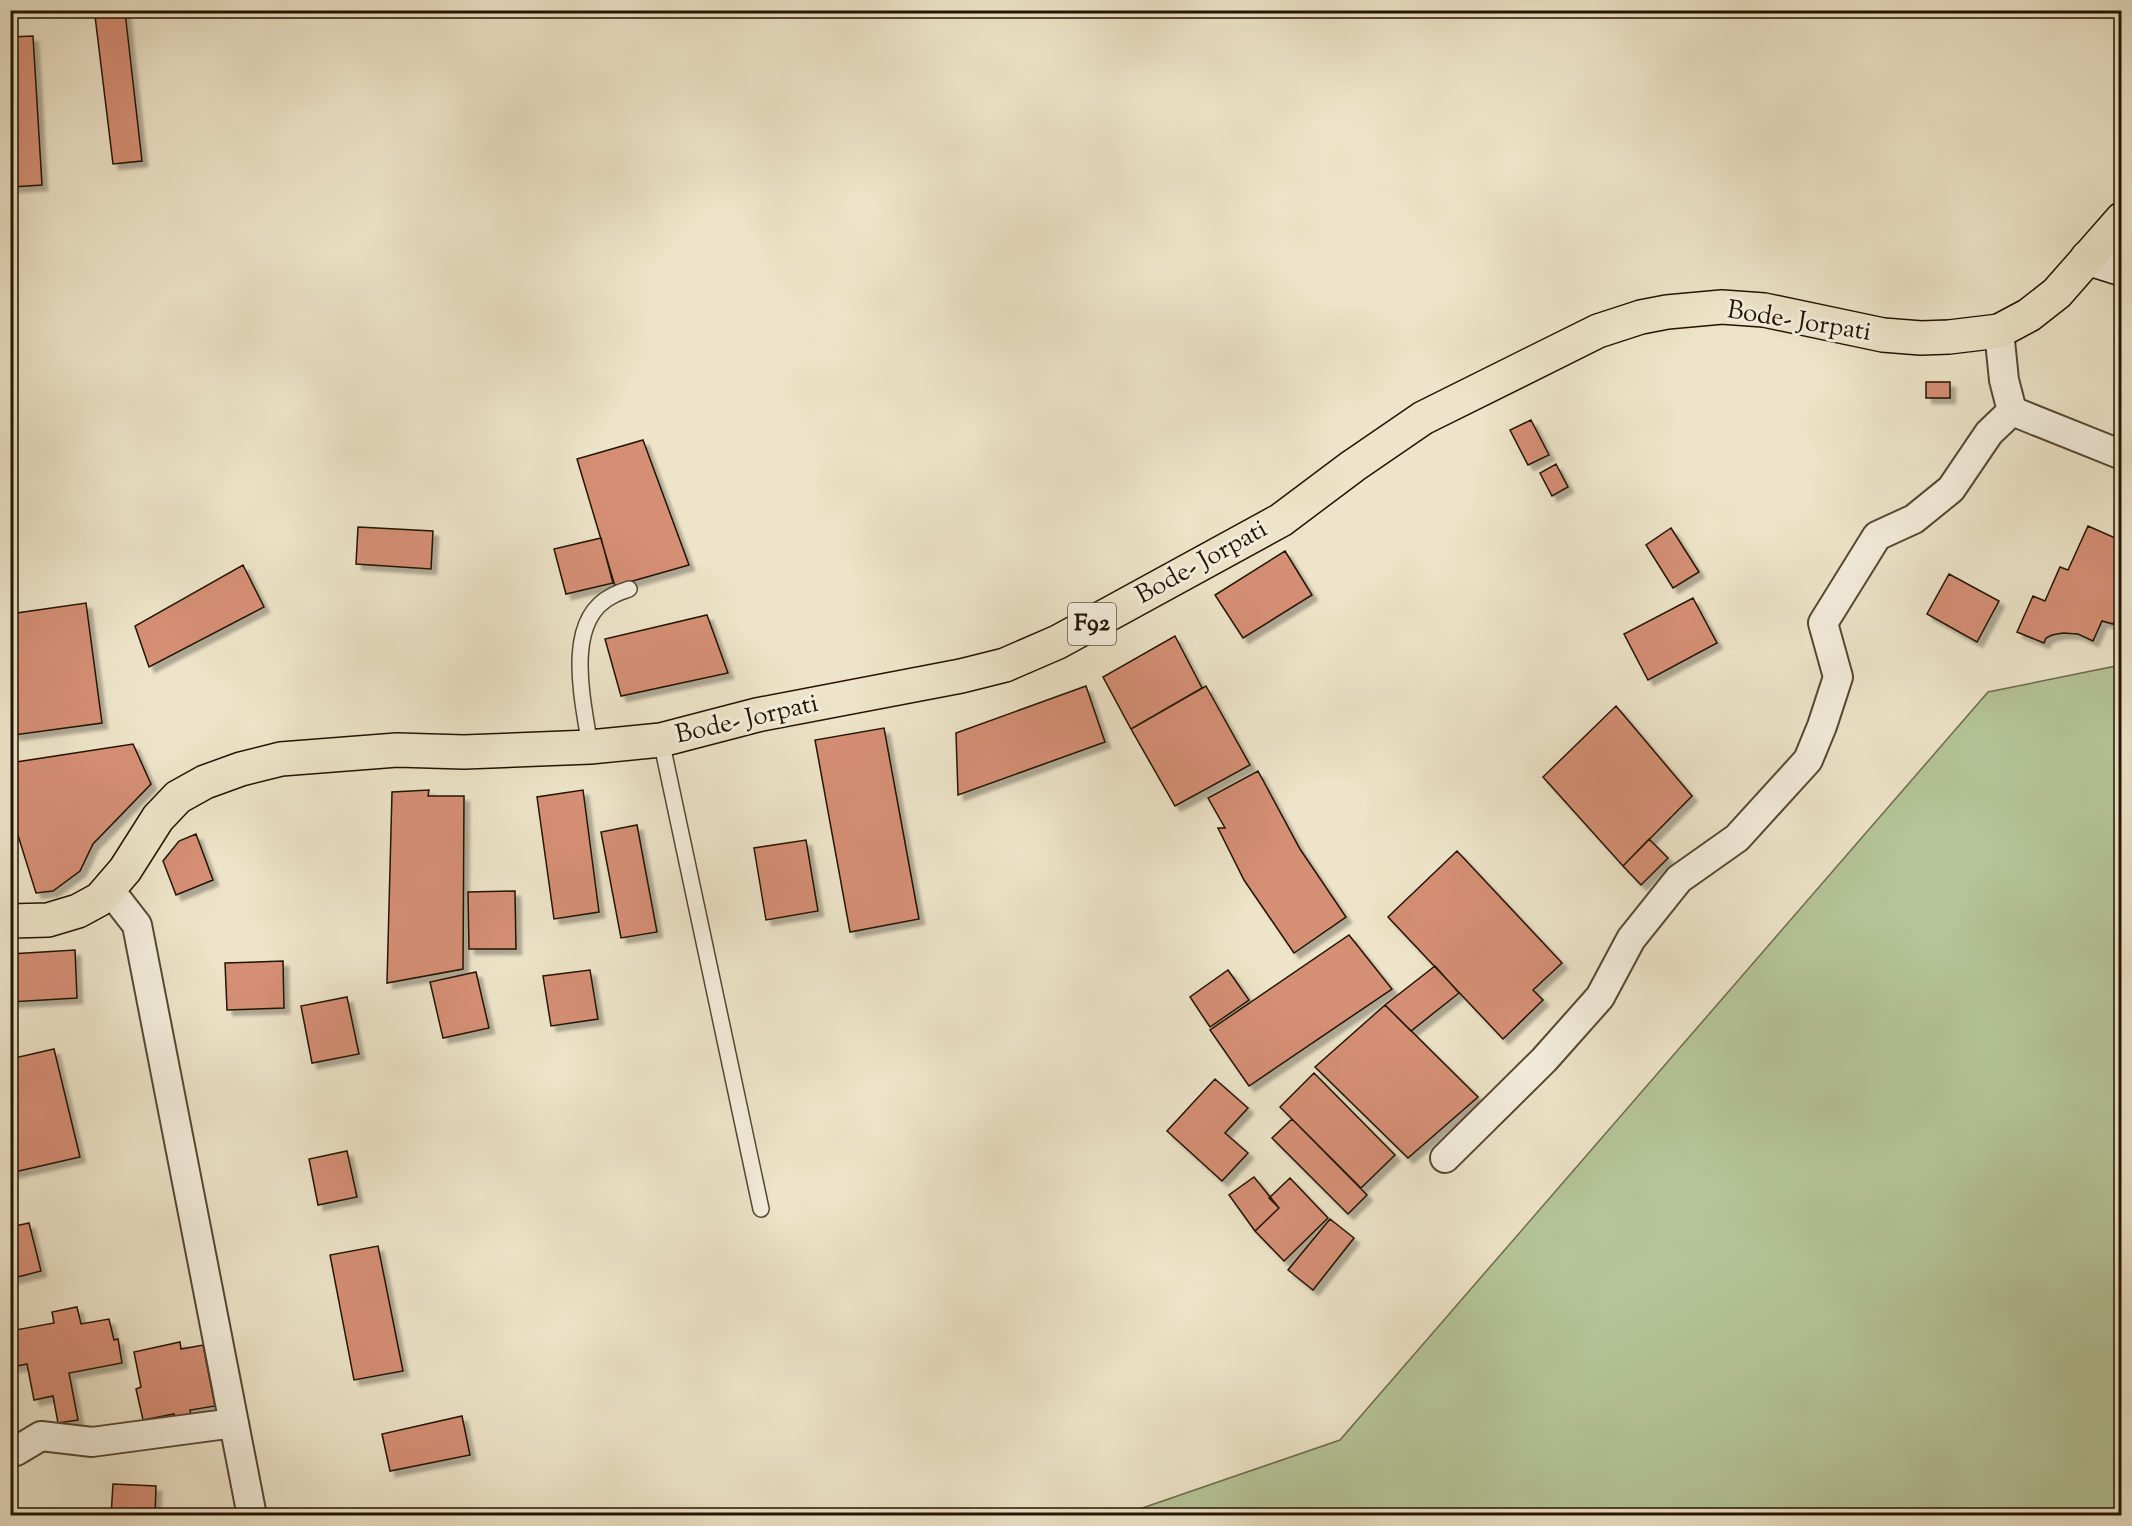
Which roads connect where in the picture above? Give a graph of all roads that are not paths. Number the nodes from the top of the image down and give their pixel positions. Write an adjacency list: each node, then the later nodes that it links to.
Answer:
1 (2121, 219): 2 (main road, Bode- Jorpati / F92)
2 (2087, 258): 3 (main road); 4 (main road, Bode- Jorpati / F92)
3 (2121, 269)
4 (1999, 331): 5 (street); 8 (main road, Bode- Jorpati / F92)
5 (2012, 411): 6 (street); 12 (street)
6 (2121, 455)
7 (629, 589): 9 (lane)
8 (661, 740): 9 (main road, Bode- Jorpati / F92); 13 (lane)
9 (590, 747): 10 (main road, Bode- Jorpati / F92)
10 (109, 889): 11 (main road, Bode- Jorpati / F92); 14 (street)
11 (10, 921)
12 (1445, 1158)
13 (761, 1209)
14 (234, 1423): 15 (street); 16 (street)
15 (12, 1456)
16 (252, 1515)

